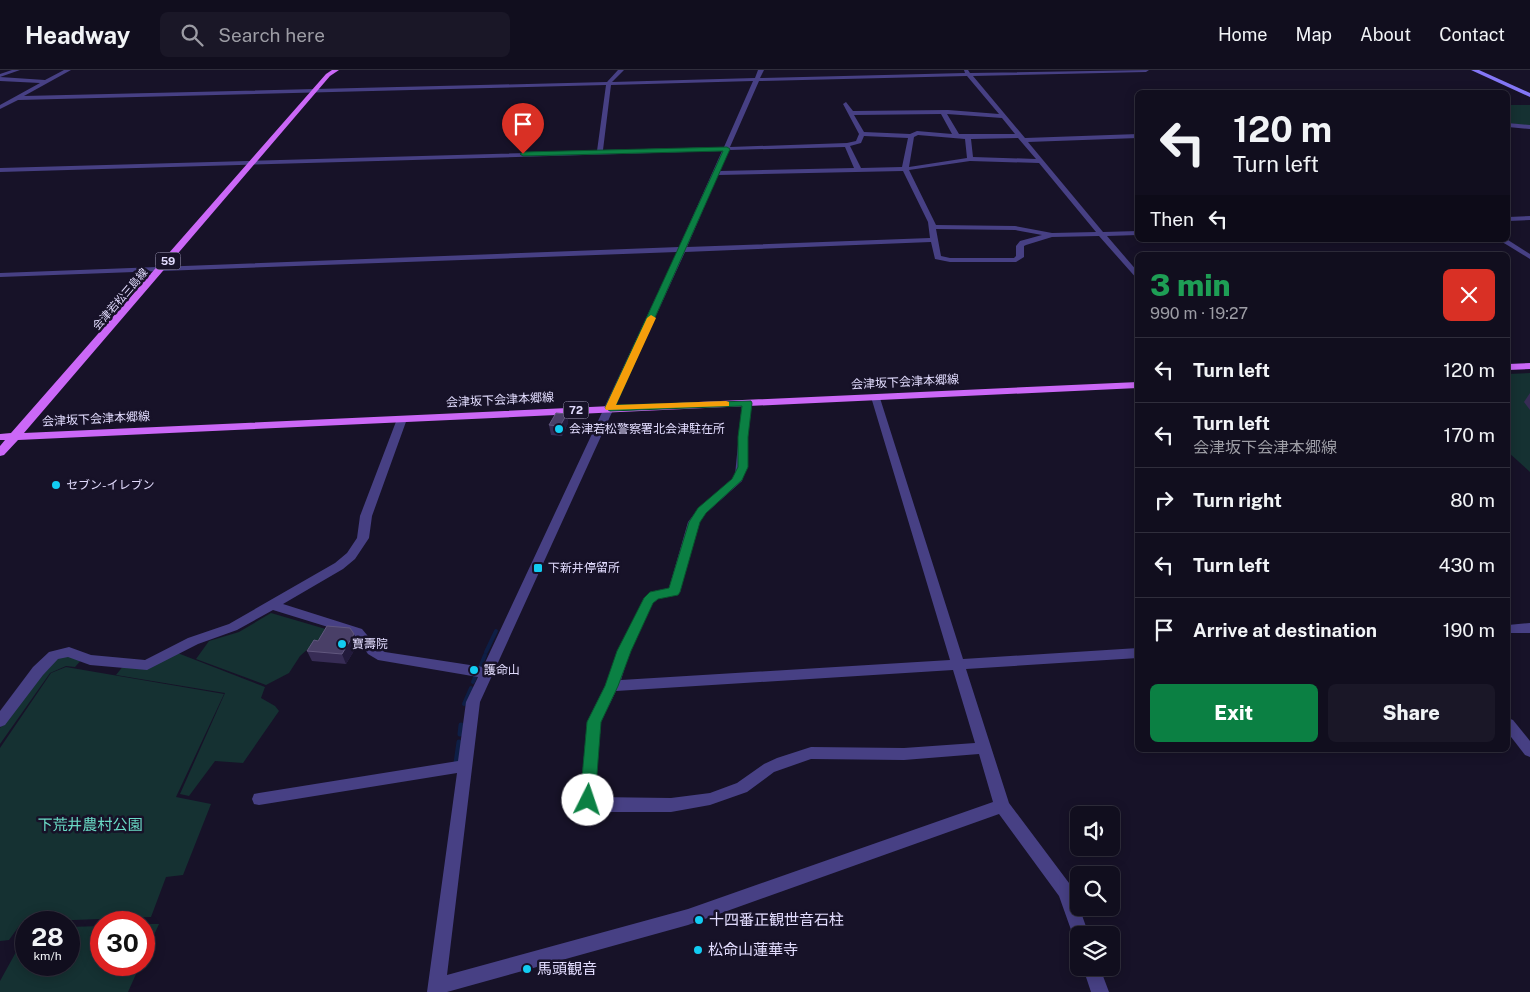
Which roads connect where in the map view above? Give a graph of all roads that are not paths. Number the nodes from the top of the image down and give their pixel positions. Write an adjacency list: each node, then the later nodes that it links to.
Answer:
1 (17, 70): 9 (street)
2 (68, 70): 10 (street)
3 (336, 70): 12 (main road, 会津若松三島線 / 59)
4 (621, 70): 11 (street)
5 (1146, 70): 7 (street)
6 (1474, 70): 13 (main road)
7 (966, 72): 8 (street); 19 (street)
8 (759, 75): 11 (street); 29 (street)
9 (0, 78): 10 (street)
10 (46, 82): 14 (street)
11 (608, 83): 12 (street); 30 (street)
12 (316, 90): 14 (street); 33 (main road, 会津若松三島線 / 59)
13 (1530, 95)
14 (17, 98): 16 (street)
15 (846, 104): 18 (street)
16 (0, 107)
17 (943, 112): 18 (street); 19 (street); 23 (street)
18 (852, 113): 22 (street)
19 (1003, 116): 27 (street)
20 (1510, 125): 21 (street)
21 (1530, 127)
22 (862, 134): 24 (street); 28 (street)
23 (956, 134): 24 (street); 26 (street)
24 (911, 136): 35 (street)
25 (1135, 136): 27 (street)
26 (968, 137): 27 (street); 31 (street)
27 (1021, 138): 32 (street)
28 (847, 145): 29 (street); 34 (street)
29 (727, 149): 30 (street); 37 (street)
30 (600, 152): 33 (street)
31 (970, 159): 32 (street); 35 (street)
32 (1040, 160): 42 (street)
33 (253, 162): 36 (street); 48 (main road, 会津若松三島線 / 59)
34 (858, 168): 35 (street); 37 (street)
35 (905, 169): 40 (street)
36 (0, 170)
37 (716, 173): 46 (street)
38 (1530, 218): 39 (street)
39 (1510, 219)
40 (934, 227): 43 (street); 44 (street)
41 (1135, 233): 42 (street)
42 (1101, 234): 43 (street); 49 (street)
43 (1052, 235): 44 (street)
44 (934, 240): 46 (street)
45 (1506, 242): 47 (street)
46 (682, 250): 48 (street); 56 (street)
47 (1530, 258)
48 (161, 269): 50 (street); 58 (main road, 会津若松三島線 / 59)
49 (1135, 274)
50 (0, 275)
51 (1530, 366): 52 (main road)
52 (1510, 367)
53 (1135, 385): 54 (main road, 会津坂下会津本郷線 / 72)
54 (876, 397): 55 (main road, 会津坂下会津本郷線 / 72); 65 (street)
55 (747, 403): 56 (main road, 会津坂下会津本郷線 / 72); 67 (street)
56 (610, 408): 57 (main road, 会津坂下会津本郷線 / 72); 66 (street)
57 (402, 419): 58 (main road, 会津坂下会津本郷線 / 72); 61 (street)
58 (15, 436): 59 (main road, 72); 60 (main road, 会津若松三島線 / 59)
59 (0, 437)
60 (0, 453)
61 (272, 605): 66 (street); 68 (street)
62 (1530, 628): 63 (street)
63 (1510, 629)
64 (1135, 653): 65 (street)
65 (957, 664): 67 (street); 70 (street)
66 (486, 673): 72 (street)
67 (612, 686): 70 (street)
68 (0, 721)
69 (1510, 726): 71 (street)
70 (984, 748): 74 (street)
71 (1530, 751)
72 (465, 766): 73 (street); 77 (street)
73 (259, 799)
74 (1002, 806): 75 (street); 77 (street)
75 (1078, 926)
76 (1095, 976): 78 (street)
77 (437, 989)
78 (1100, 992)

